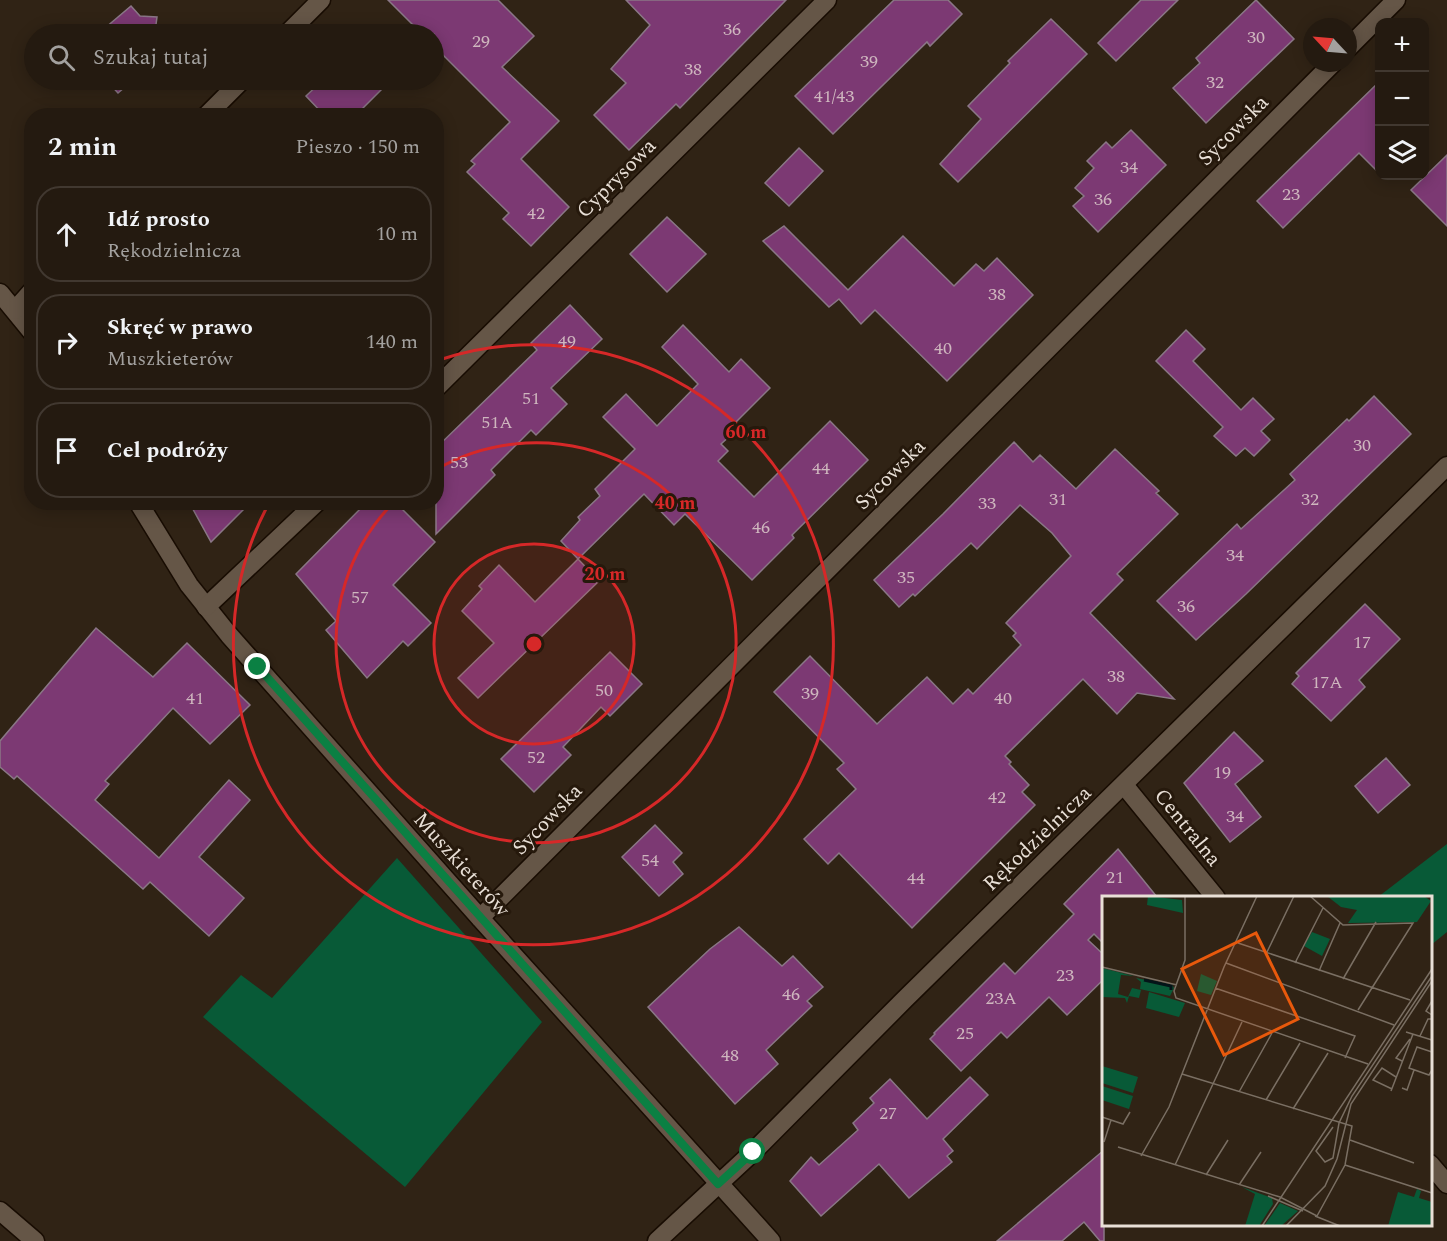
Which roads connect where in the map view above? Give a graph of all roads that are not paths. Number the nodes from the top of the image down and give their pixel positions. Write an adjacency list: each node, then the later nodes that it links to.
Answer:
1 (321, 0): 4 (street)
2 (827, 0): 13 (street, Cyprysowa)
3 (1396, 0): 5 (street)
4 (297, 24)
5 (1357, 39)
6 (1324, 72): 20 (street, Sycowska)
7 (232, 90): 8 (street)
8 (214, 108)
9 (0, 293): 11 (street)
10 (24, 300): 11 (street)
11 (15, 310): 12 (street)
12 (24, 322)
13 (444, 380)
14 (1447, 466): 18 (street, Rękodzielnicza)
15 (143, 510): 17 (street, Muszkieterów)
16 (309, 510): 17 (street)
17 (206, 607): 20 (street, Muszkieterów)
18 (1124, 785): 19 (street, Centralna); 22 (street, Rękodzielnicza)
19 (1215, 896)
20 (480, 918): 22 (street, Muszkieterów)
21 (1432, 1165): 23 (street)
22 (718, 1184): 26 (street, Rękodzielnicza); 27 (street, Muszkieterów)
23 (1447, 1184)
24 (0, 1211): 25 (street)
25 (35, 1241)
26 (657, 1241)
27 (771, 1241)

